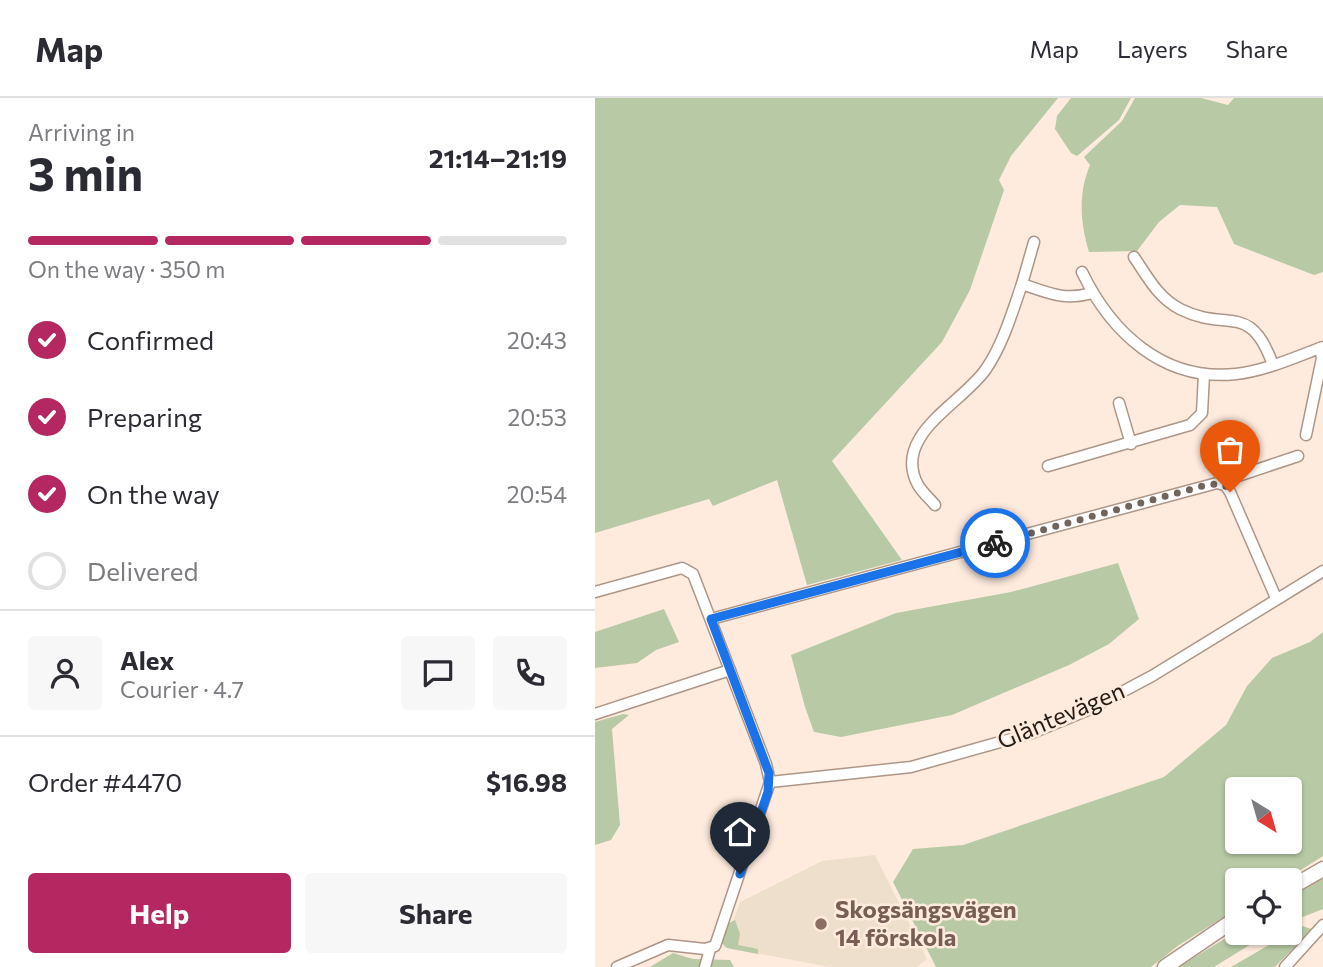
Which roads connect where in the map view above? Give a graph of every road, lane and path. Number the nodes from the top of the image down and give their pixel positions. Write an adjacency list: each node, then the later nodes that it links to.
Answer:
1 (1034, 242): 4 (street)
2 (1134, 257): 7 (street)
3 (1082, 272): 5 (street)
4 (1022, 284): 5 (street); 15 (street)
5 (1092, 293): 8 (street)
6 (1322, 348): 7 (street); 10 (street)
7 (1273, 365): 8 (street)
8 (1204, 374): 11 (street)
9 (1119, 403): 11 (street)
10 (1306, 435)
11 (1131, 444): 13 (street)
12 (1299, 456): 14 (street)
13 (1048, 466)
14 (1221, 484): 18 (street); 19 (street)
15 (935, 505)
16 (1323, 570): 18 (street, Gläntevägen)
17 (595, 593): 19 (street)
18 (1276, 598): 22 (street, Gläntevägen)
19 (711, 619): 20 (street)
20 (730, 670): 21 (street); 22 (street)
21 (595, 714)
22 (770, 782): 27 (street)
23 (1323, 869): 24 (street)
24 (1302, 881)
25 (1323, 925): 31 (street)
26 (1225, 926): 30 (street)
27 (710, 948): 28 (street); 29 (street)
28 (617, 967)
29 (705, 967)
30 (1165, 967)
31 (1285, 967)

